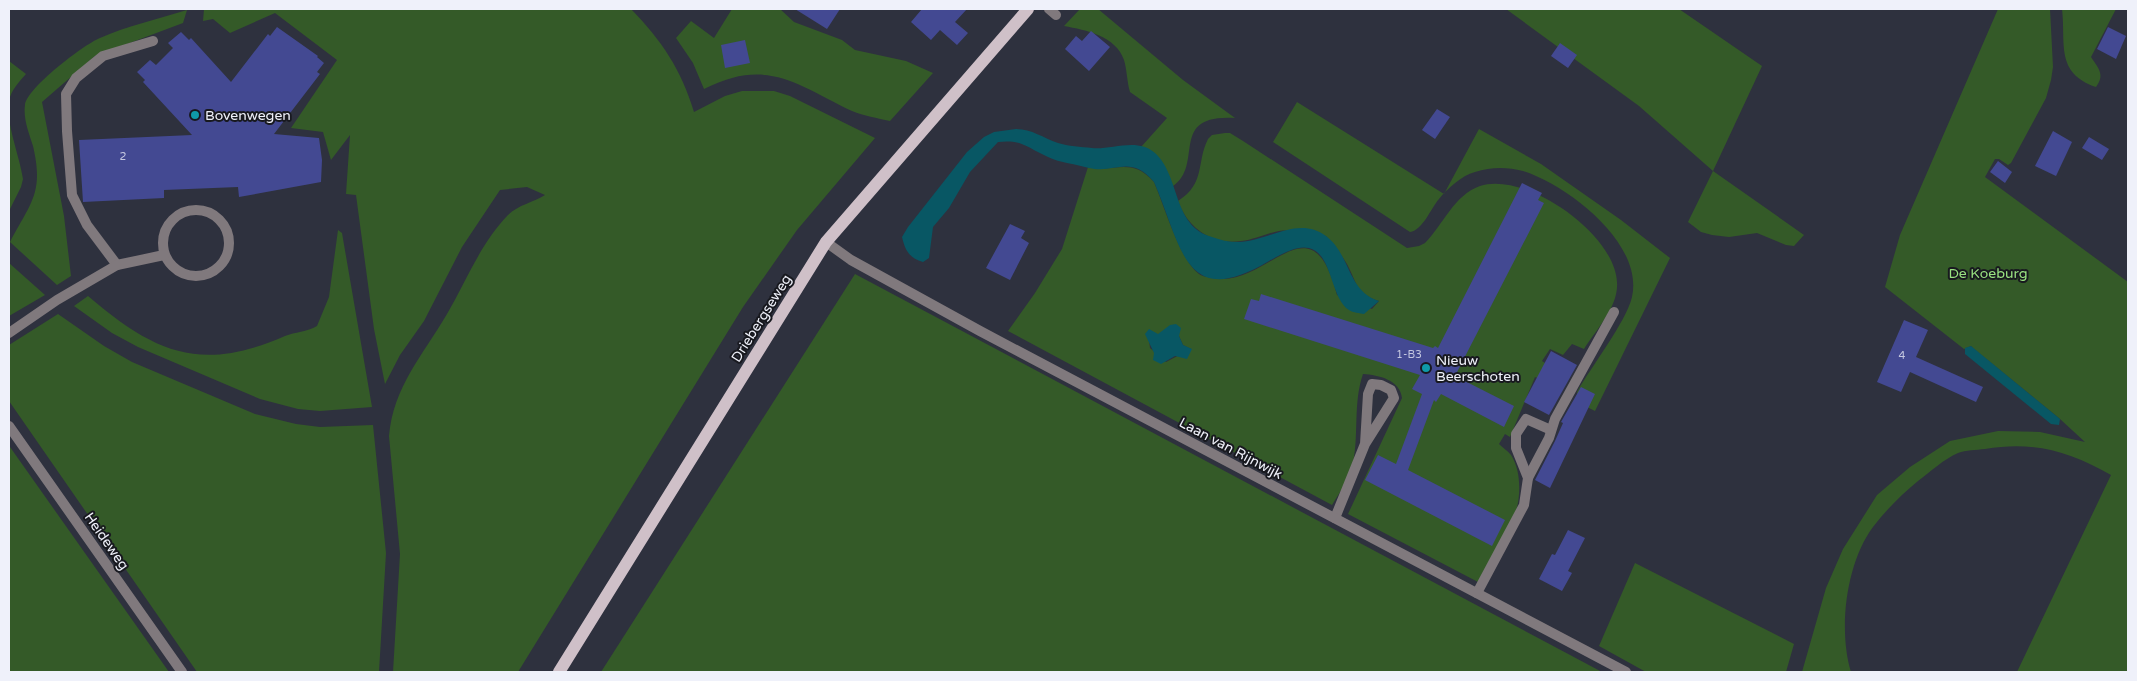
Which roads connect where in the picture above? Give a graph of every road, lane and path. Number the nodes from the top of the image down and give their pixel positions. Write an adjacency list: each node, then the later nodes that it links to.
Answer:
1 (1028, 9): 3 (main road, Driebergseweg)
2 (153, 41): 5 (street)
3 (826, 242): 12 (street, Laan van Rijnwijk); 15 (main road, Driebergseweg)
4 (164, 255): 4 (street); 5 (street)
5 (117, 264): 7 (street)
6 (1614, 312): 9 (street)
7 (9, 333)
8 (9, 426): 14 (street, Heideweg)
9 (1551, 430): 11 (street); 11 (street)
10 (1365, 444): 10 (street); 12 (street)
11 (1528, 478): 13 (street)
12 (1335, 518): 13 (street, Laan van Rijnwijk)
13 (1477, 594): 16 (street, Laan van Rijnwijk)
14 (182, 672)
15 (559, 672)
16 (1626, 672)

